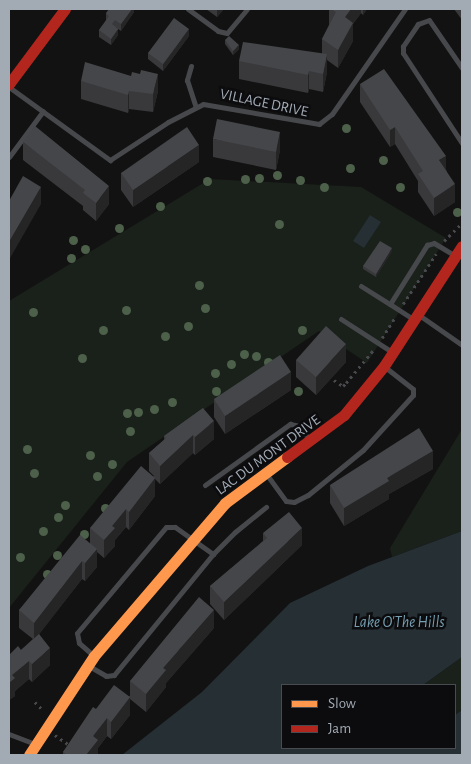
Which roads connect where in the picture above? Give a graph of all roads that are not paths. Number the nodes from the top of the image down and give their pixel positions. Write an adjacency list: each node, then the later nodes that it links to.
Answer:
1 (65, 9): 7 (street)
2 (188, 9): 3 (lane)
3 (247, 9)
4 (405, 9): 8 (lane, VILLAGE DRIVE)
5 (192, 66): 8 (lane)
6 (462, 68): 10 (lane)
7 (9, 86): 9 (lane, VILLAGE DRIVE)
8 (196, 107): 9 (lane, VILLAGE DRIVE)
9 (44, 111): 11 (lane)
10 (462, 143)
11 (9, 157)
12 (458, 250): 14 (lane); 15 (street, LAC DU MONT DRIVE)
13 (361, 286): 14 (lane)
14 (390, 304): 15 (lane)
15 (415, 316): 17 (lane); 18 (street, LAC DU MONT DRIVE)
16 (341, 319): 18 (lane)
17 (462, 344)
18 (392, 352): 19 (street, LAC DU MONT DRIVE)
19 (384, 366): 20 (street, LAC DU MONT DRIVE); 21 (lane)
20 (311, 443): 21 (street, LAC DU MONT DRIVE); 22 (lane)
21 (267, 474): 24 (street, LAC DU MONT DRIVE)
22 (205, 485)
23 (266, 507): 25 (lane)
24 (192, 540): 25 (lane); 26 (street, LAC DU MONT DRIVE); 26 (lane)
25 (213, 554): 26 (lane)
26 (91, 661): 28 (street, LAC DU MONT DRIVE)
27 (9, 734): 28 (lane)
28 (35, 744): 29 (street, LAC DU MONT DRIVE)
29 (29, 755)

